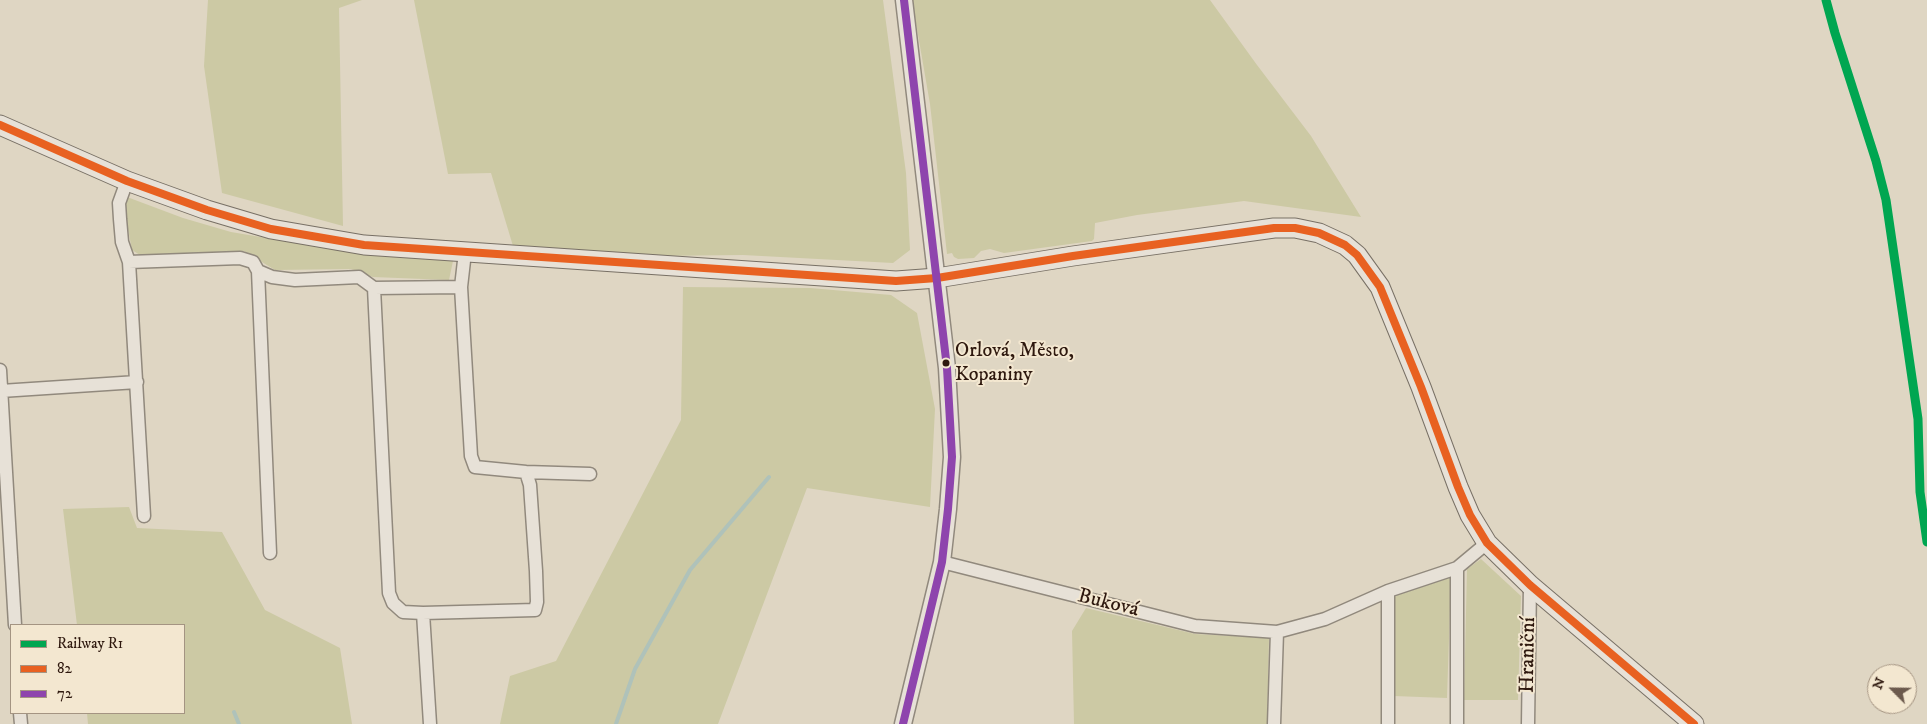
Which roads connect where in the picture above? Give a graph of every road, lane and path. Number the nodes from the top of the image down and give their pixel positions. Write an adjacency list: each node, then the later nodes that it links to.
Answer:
1 (904, 0): 7 (street)
2 (0, 125): 3 (main road, Hraniční)
3 (127, 181): 4 (main road, Hraniční); 5 (street)
4 (465, 252): 7 (main road, Hraniční); 8 (street)
5 (129, 262): 6 (street); 11 (street)
6 (258, 271): 9 (street); 17 (street)
7 (937, 278): 16 (main road, Hraniční); 18 (street)
8 (461, 287): 9 (street); 13 (street)
9 (374, 288): 22 (street)
10 (0, 370): 12 (street)
11 (137, 382): 12 (street); 15 (street)
12 (1, 391): 23 (street)
13 (526, 472): 14 (street); 22 (street)
14 (590, 474)
15 (144, 516)
16 (1487, 543): 19 (street, Buková); 20 (main road, Hraniční)
17 (270, 554)
18 (942, 562): 24 (street, Buková); 26 (street)
19 (1457, 568): 21 (street, Buková); 29 (street)
20 (1530, 585): 30 (street, Hraniční); 31 (main road, Hraniční)
21 (1388, 591): 24 (street, Buková); 28 (street)
22 (423, 613): 25 (street)
23 (15, 624)
24 (1277, 632): 27 (street)
25 (430, 724)
26 (903, 724)
27 (1274, 724)
28 (1388, 724)
29 (1457, 724)
30 (1528, 724)
31 (1694, 724)

